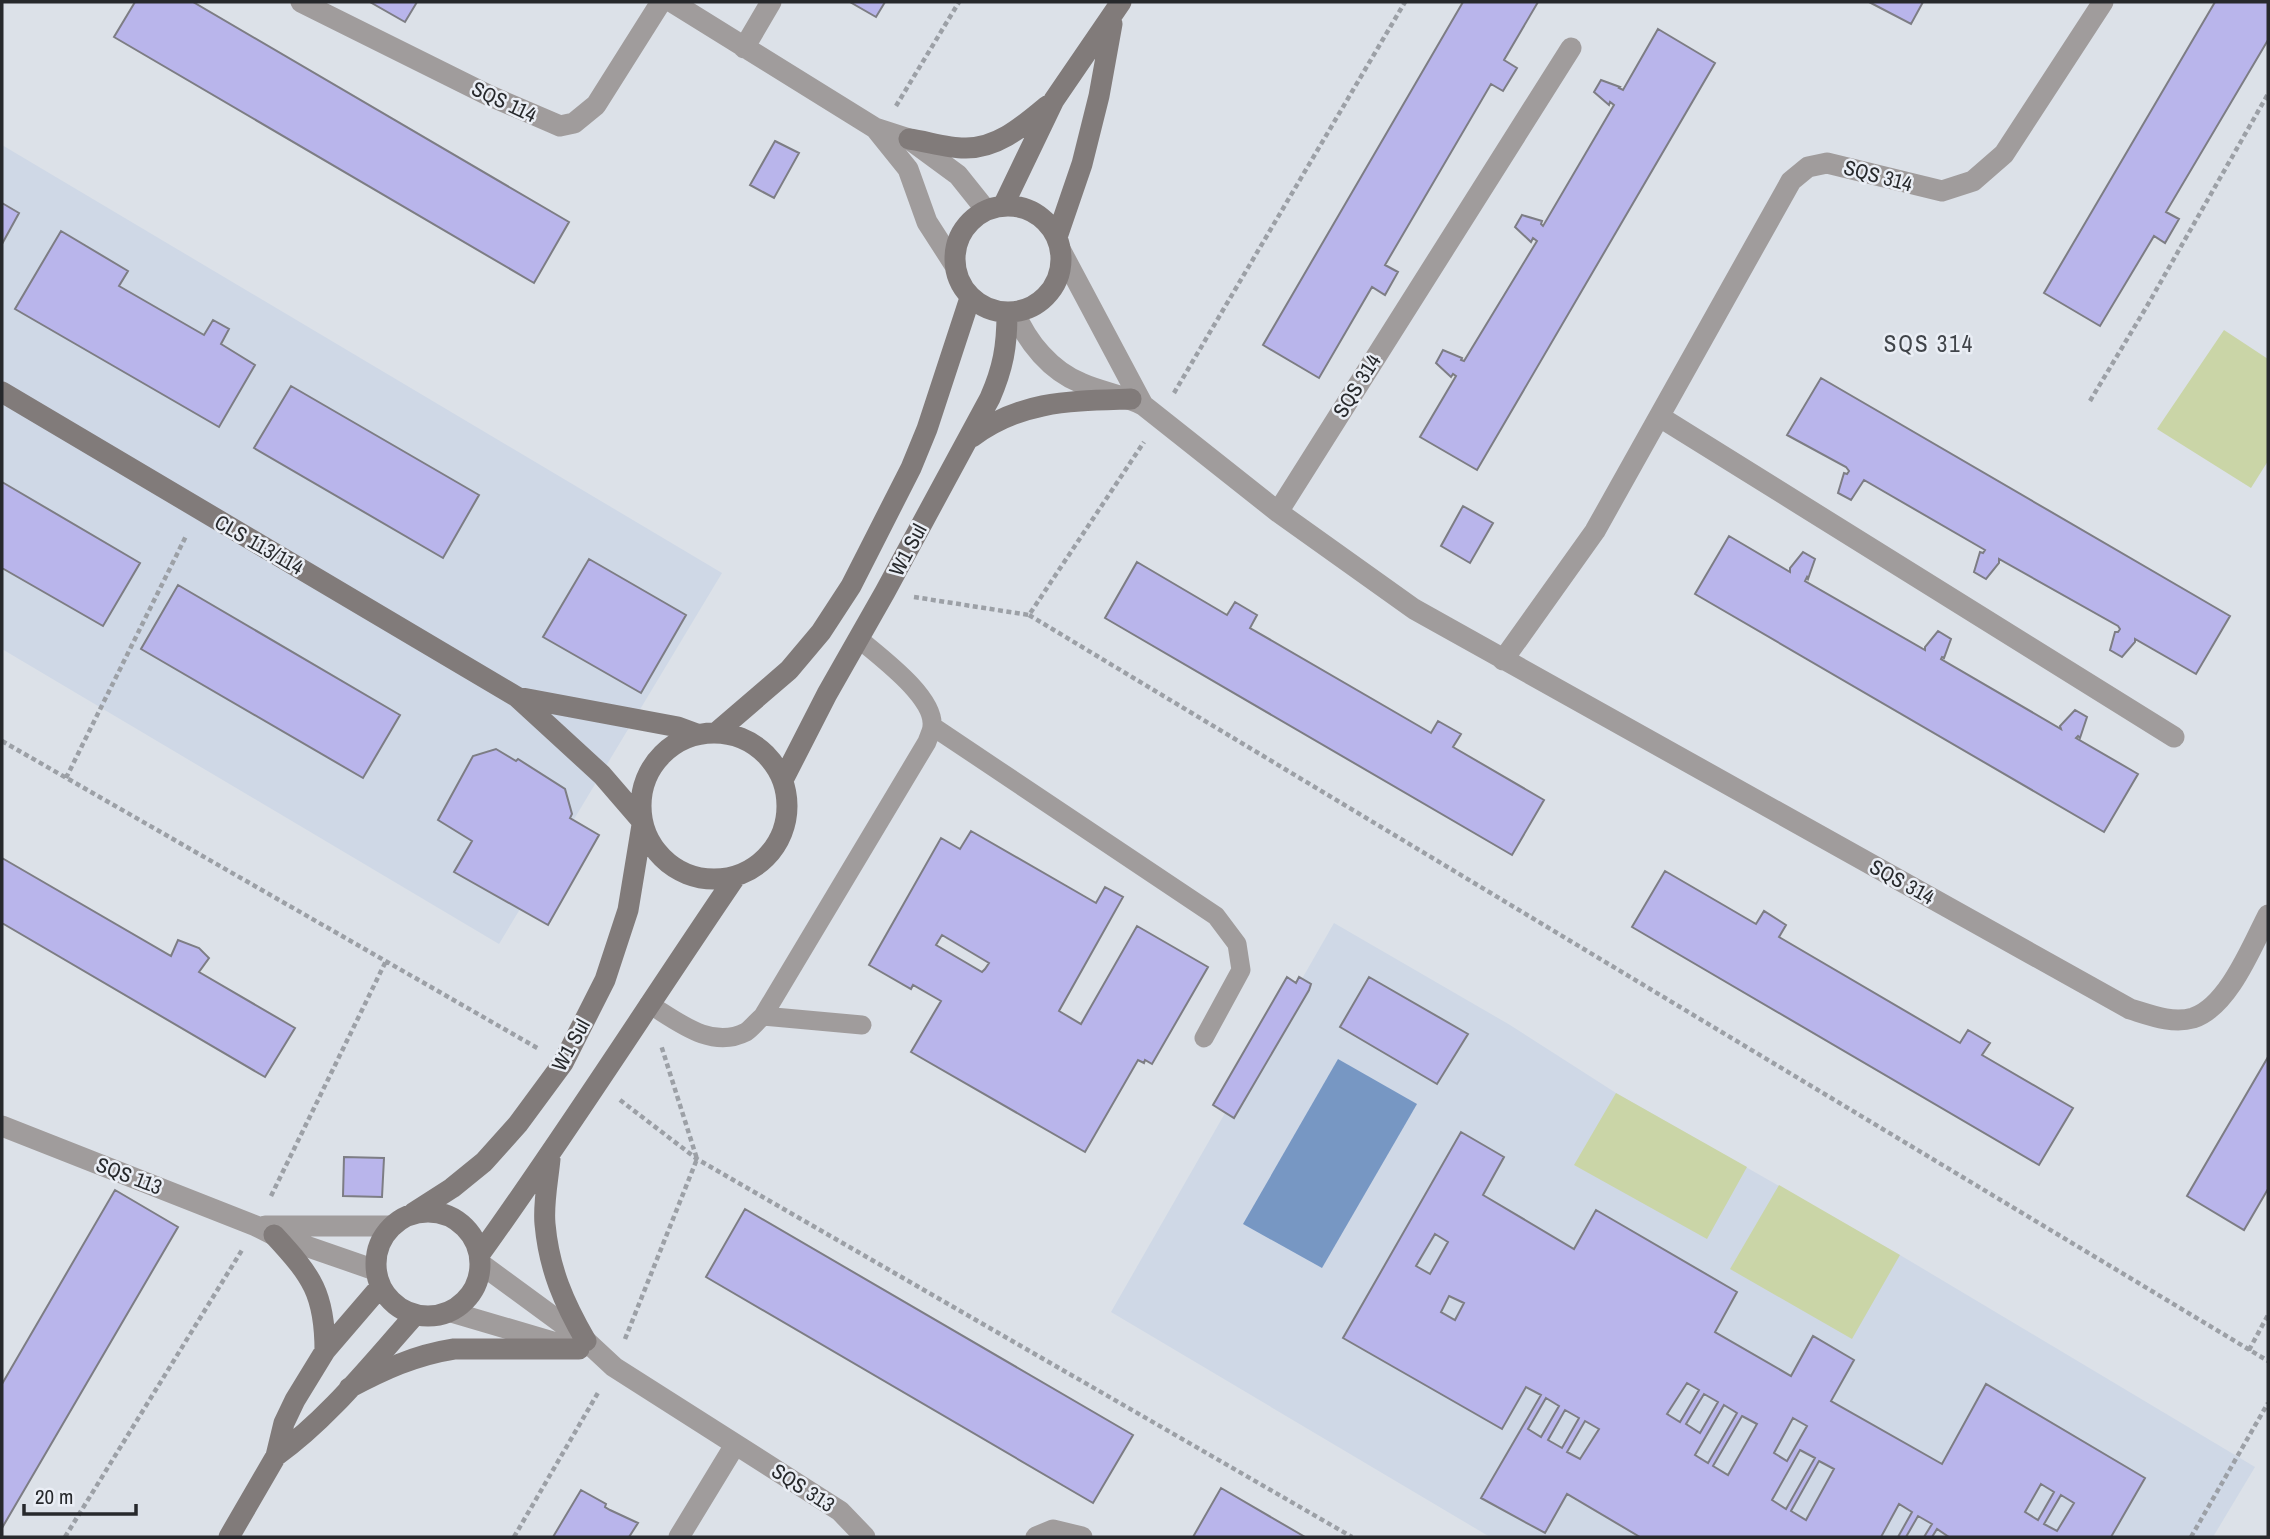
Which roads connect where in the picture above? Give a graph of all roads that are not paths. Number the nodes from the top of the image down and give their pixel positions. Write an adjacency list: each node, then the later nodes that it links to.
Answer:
1 (301, 2): 2 (street, SQS 114)
2 (661, 2)
3 (672, 2): 7 (street)
4 (771, 2): 8 (street)
5 (2103, 2): 20 (street, SQS 314)
6 (1118, 8): 10 (street); 14 (street)
7 (704, 10): 8 (street)
8 (744, 48): 11 (street)
9 (1571, 48): 22 (street, SQS 314)
10 (1054, 100): 12 (street); 13 (street)
11 (878, 129): 12 (street); 15 (street)
12 (909, 139): 13 (street)
13 (995, 208): 14 (street); 15 (street)
14 (1059, 244): 17 (street); 19 (street, SQS 314)
15 (954, 264): 16 (street)
16 (970, 298): 17 (street); 27 (street, W1 Sul)
17 (1011, 313): 19 (street, SQS 314); 21 (street, W1 Sul)
18 (2, 392): 25 (street, CLS 113/114)
19 (1144, 407): 21 (street); 22 (street, SQS 314)
20 (1660, 417): 24 (street, SQS 314); 28 (street)
21 (967, 440): 23 (street, W1 Sul)
22 (1278, 512): 24 (street, SQS 314)
23 (859, 639): 26 (lane); 29 (street, W1 Sul)
24 (1503, 660): 32 (street, SQS 314)
25 (517, 698): 27 (street, CLS 113/114); 30 (street, CLS 113/114)
26 (933, 726): 34 (lane); 36 (lane)
27 (707, 733): 29 (street); 30 (street)
28 (2174, 737)
29 (783, 780): 31 (street)
30 (641, 822): 31 (street); 39 (street, W1 Sul)
31 (736, 876): 33 (street, W1 Sul)
32 (2268, 915)
33 (649, 1004): 34 (lane); 38 (street, W1 Sul)
34 (762, 1017): 35 (lane)
35 (862, 1025)
36 (1204, 1038)
37 (2, 1126): 41 (street, SQS 113)
38 (550, 1157): 42 (street, W1 Sul); 46 (street)
39 (414, 1213): 40 (street); 42 (street)
40 (392, 1226): 41 (street, SQS 113); 43 (street)
41 (265, 1231): 43 (street, SQS 113); 47 (street)
42 (481, 1259): 44 (street); 46 (street, SQS 313)
43 (377, 1279): 45 (street); 47 (street)
44 (451, 1312): 45 (street); 46 (street, SQS 313)
45 (415, 1315): 48 (street)
46 (582, 1345): 48 (street); 49 (street, SQS 313)
47 (325, 1351): 50 (street)
48 (349, 1388): 50 (street)
49 (735, 1445): 52 (street); 53 (street, SQS 313)
50 (276, 1456): 51 (street)
51 (229, 1537)
52 (679, 1537)
53 (865, 1537)
54 (1036, 1537): 55 (street)
55 (1082, 1537)

